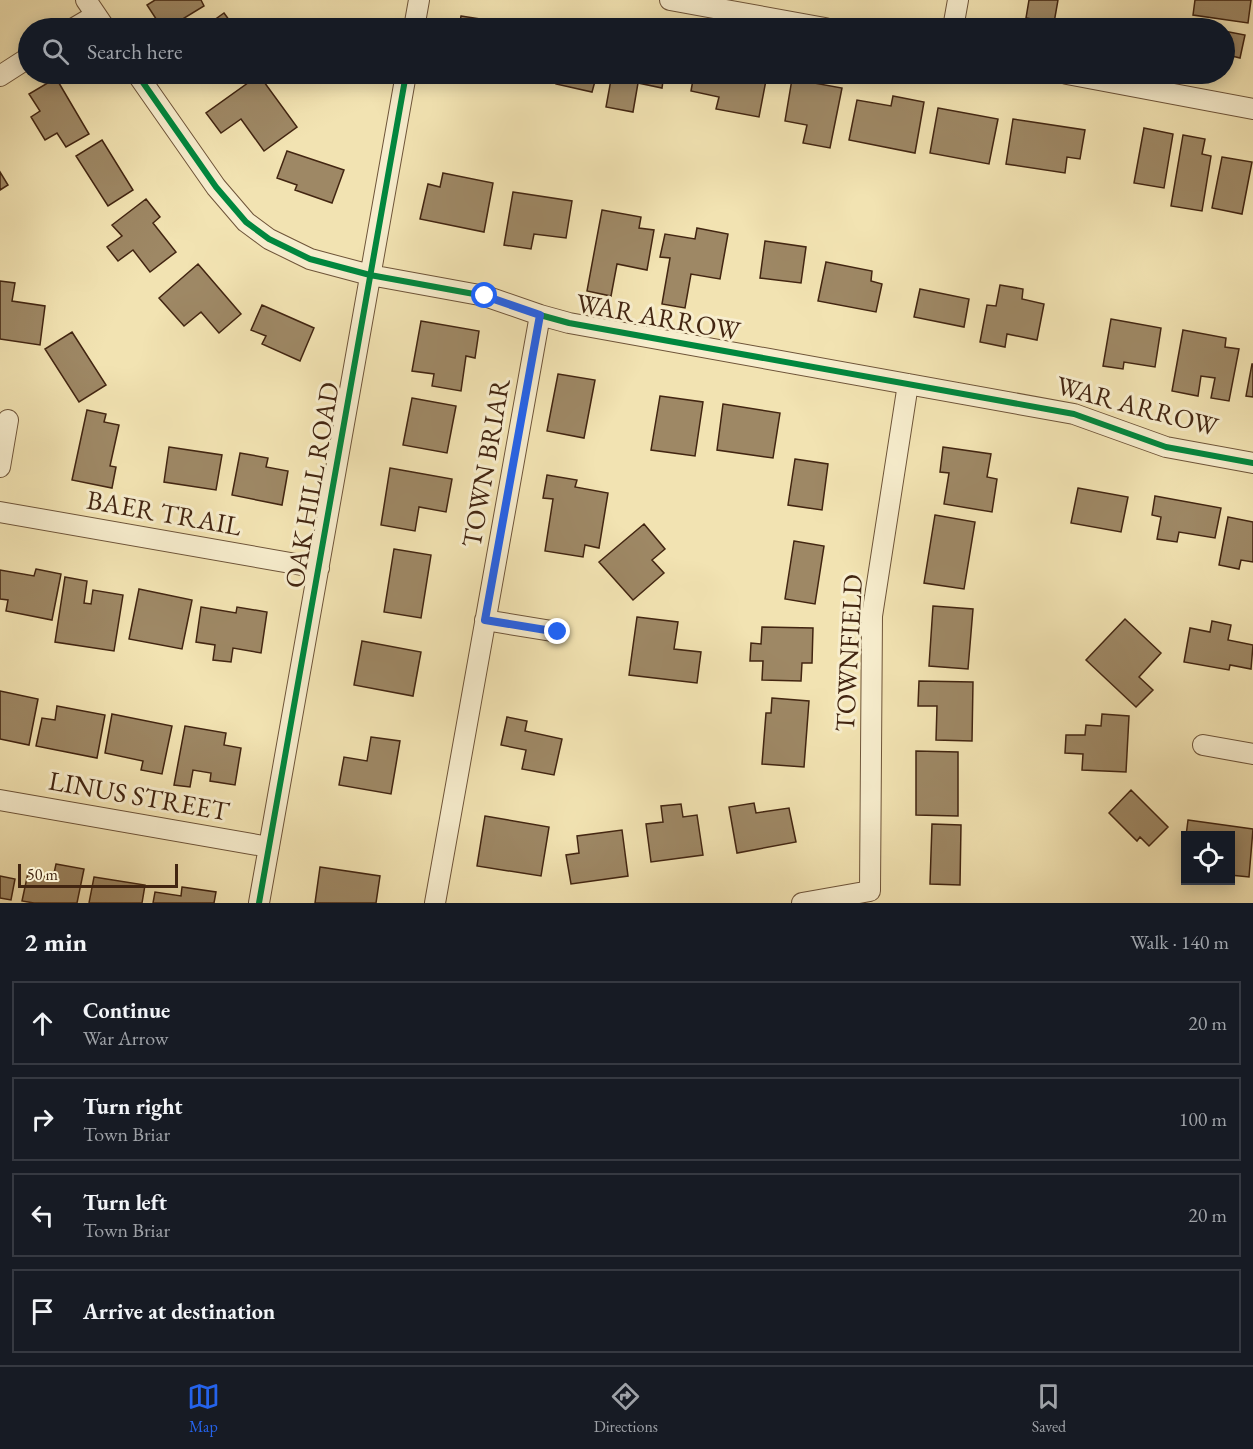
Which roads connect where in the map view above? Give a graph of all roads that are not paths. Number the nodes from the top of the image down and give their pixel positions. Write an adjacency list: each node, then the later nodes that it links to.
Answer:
1 (419, 0): 4 (street)
2 (670, 0): 5 (street)
3 (958, 0): 6 (street)
4 (416, 18)
5 (770, 18)
6 (955, 18)
7 (18, 64): 8 (street)
8 (0, 76)
9 (144, 84): 13 (street, WAR ARROW)
10 (404, 84): 13 (street, OAK HILL ROAD)
11 (1120, 84): 12 (street)
12 (1253, 109)
13 (370, 275): 14 (street, WAR ARROW); 20 (street, OAK HILL ROAD)
14 (540, 315): 15 (street, WAR ARROW); 21 (street, TOWN BRIAR)
15 (908, 384): 17 (street, WAR ARROW); 29 (street, TOWNFIELD)
16 (8, 420): 18 (street)
17 (1253, 463)
18 (0, 467)
19 (0, 513): 20 (street, BAER TRAIL)
20 (319, 568): 26 (street, OAK HILL ROAD)
21 (485, 620): 22 (street); 28 (street, TOWN BRIAR)
22 (558, 632)
23 (1203, 745): 24 (street)
24 (1253, 754)
25 (0, 800): 26 (street, LINUS STREET)
26 (269, 847): 27 (street, OAK HILL ROAD)
27 (259, 903)
28 (435, 903)
29 (802, 903)

